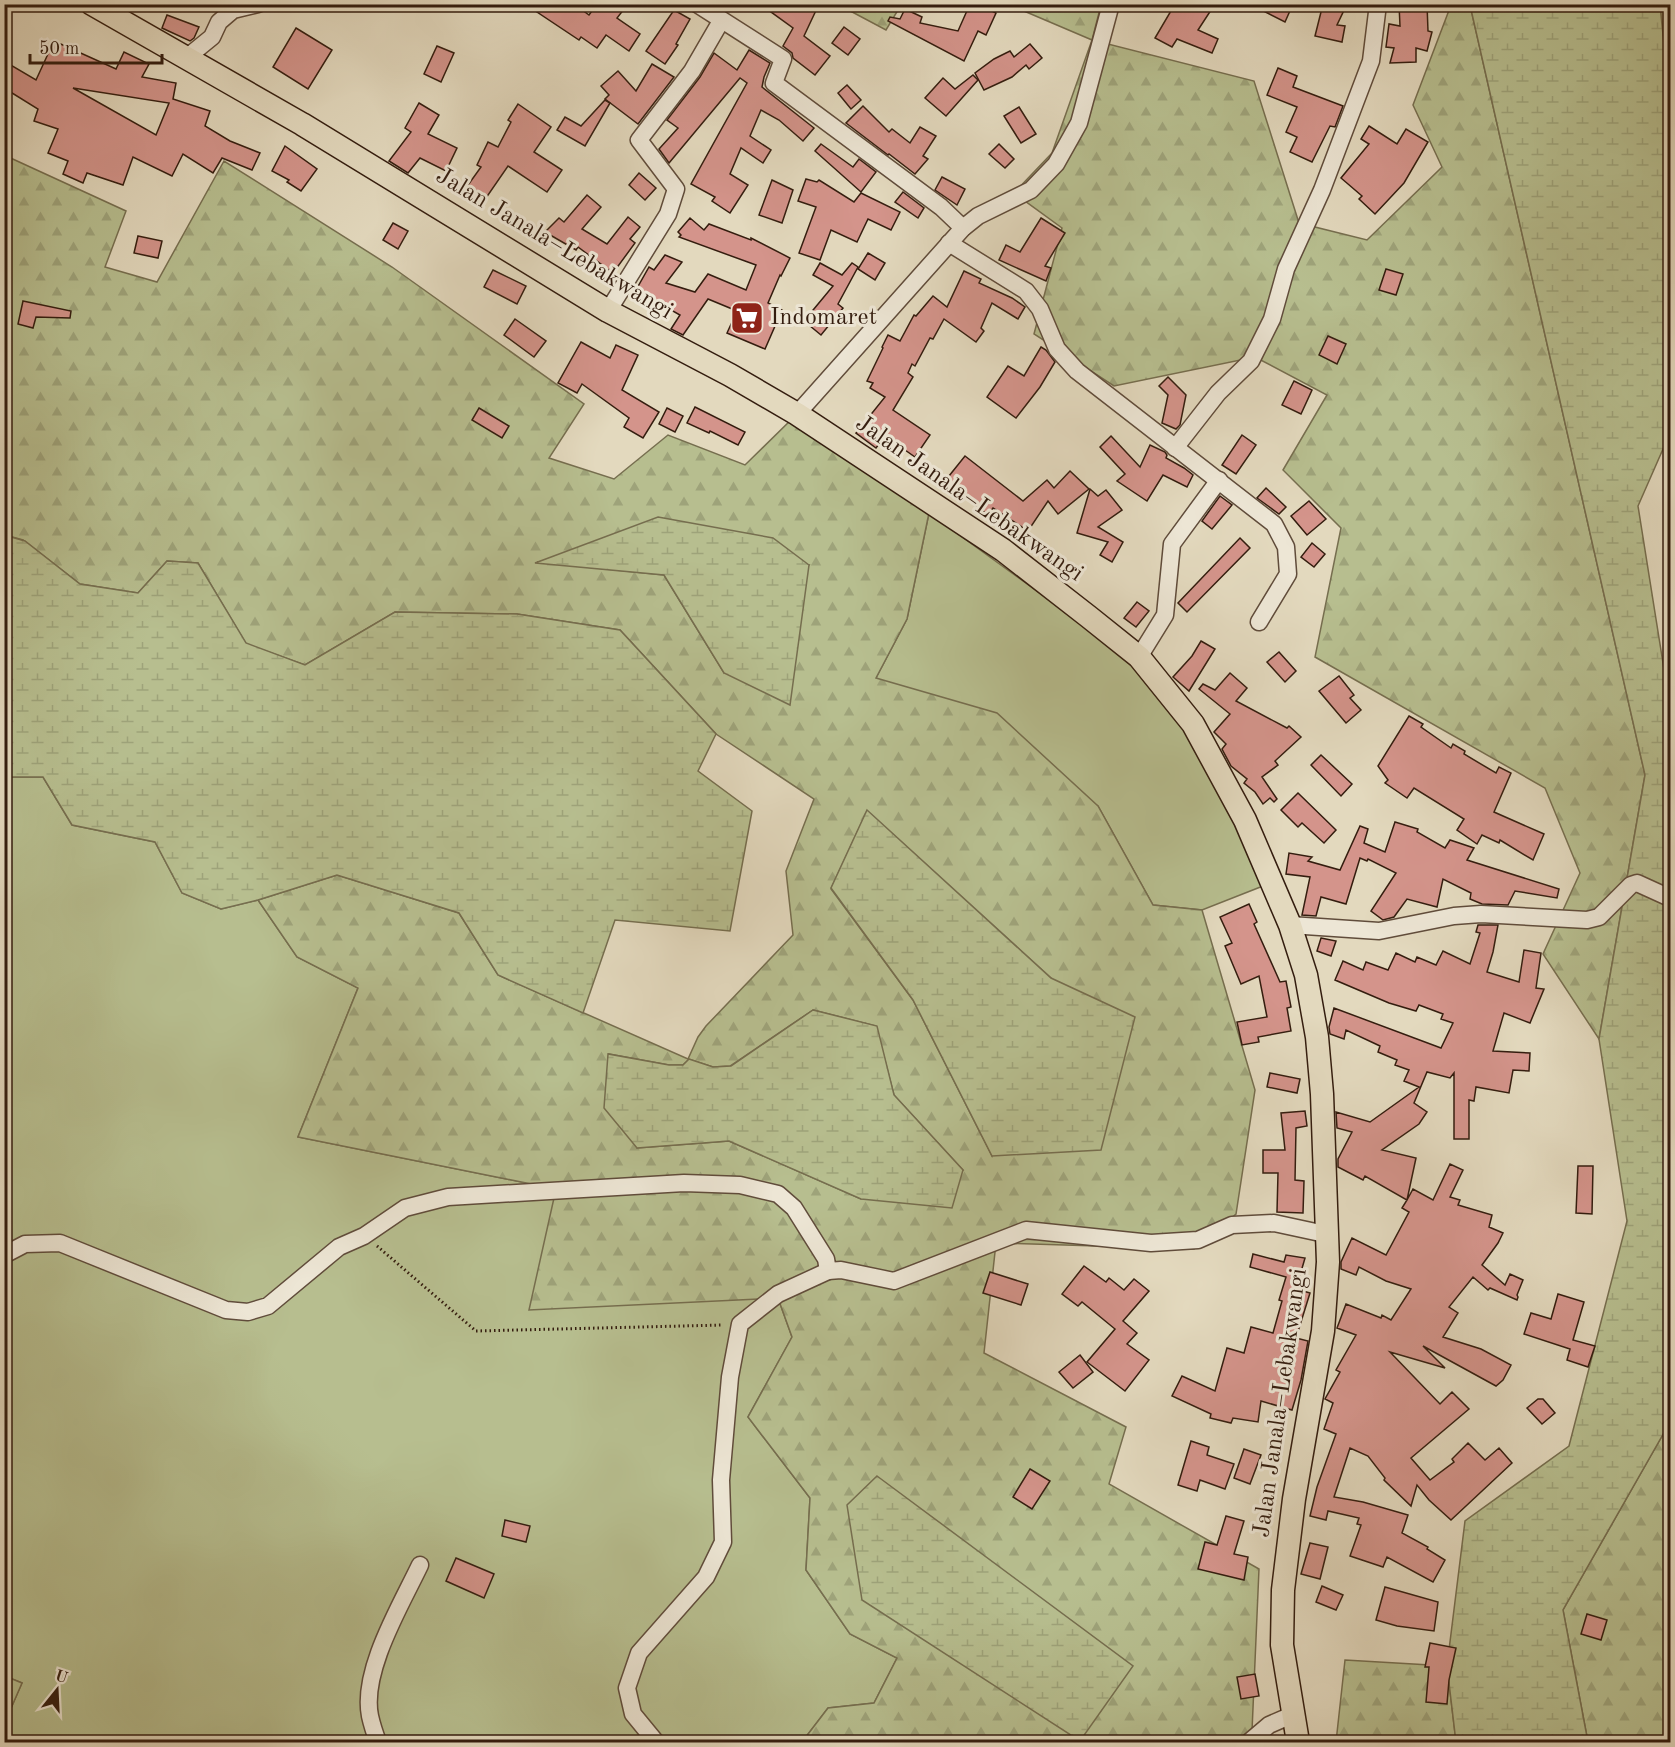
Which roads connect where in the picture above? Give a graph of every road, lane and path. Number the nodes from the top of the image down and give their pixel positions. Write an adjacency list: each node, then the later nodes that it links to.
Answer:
1 (92, 4): 7 (main road, Jalan Janala–Lebakwangi)
2 (258, 4): 7 (street)
3 (697, 4): 6 (street)
4 (1111, 4): 8 (street)
5 (1378, 4): 12 (street)
6 (721, 21): 8 (street); 10 (street)
7 (185, 59): 10 (main road, Jalan Janala–Lebakwangi)
8 (963, 228): 9 (street)
9 (949, 243): 11 (street); 12 (street)
10 (608, 311): 11 (main road, Jalan Janala–Lebakwangi)
11 (797, 414): 15 (main road, Jalan Janala–Lebakwangi)
12 (1175, 448): 13 (street)
13 (1219, 480): 14 (street); 15 (street)
14 (1259, 622)
15 (1139, 657): 17 (main road, Jalan Janala–Lebakwangi)
16 (1671, 898): 17 (street)
17 (1290, 925): 18 (main road, Jalan Janala–Lebakwangi)
18 (1325, 1234): 21 (street); 24 (main road, Jalan Janala–Lebakwangi)
19 (364, 1236): 20 (street); 21 (street); 22 (path)
20 (4, 1255)
21 (828, 1271): 22 (street)
22 (740, 1324): 26 (street)
23 (420, 1565): 25 (street)
24 (1292, 1714): 27 (street); 28 (main road, Jalan Janala–Lebakwangi)
25 (378, 1743)
26 (656, 1743)
27 (1249, 1743)
28 (1298, 1743)

